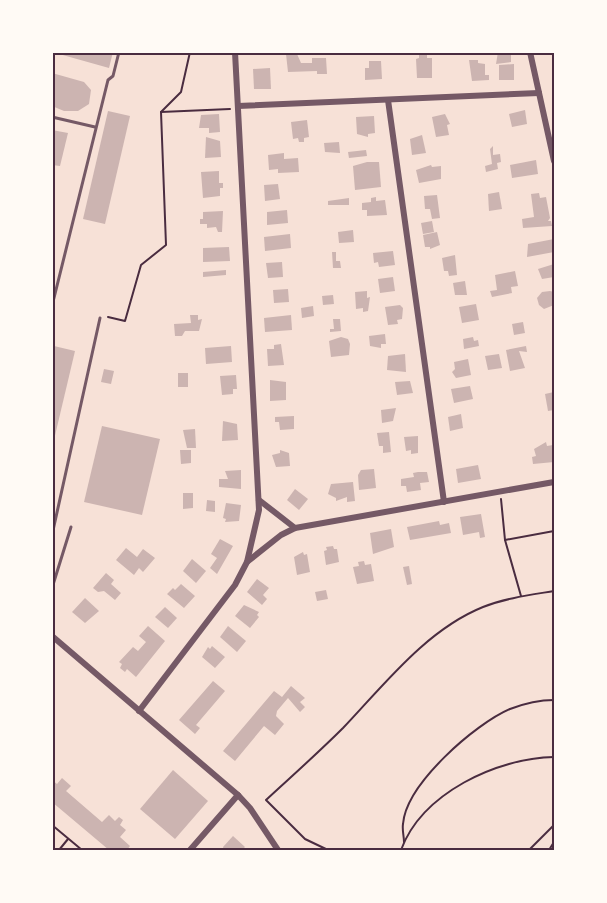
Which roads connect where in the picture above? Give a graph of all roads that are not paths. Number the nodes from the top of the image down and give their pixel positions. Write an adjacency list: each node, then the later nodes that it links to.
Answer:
1 (118, 52): 8 (lane)
2 (235, 52): 6 (street)
3 (530, 52): 4 (street)
4 (538, 93): 5 (street); 9 (street)
5 (388, 100): 6 (street); 14 (street)
6 (238, 107): 13 (street)
7 (52, 117): 8 (lane)
8 (95, 127): 10 (lane)
9 (555, 161)
10 (52, 306)
11 (100, 318): 17 (lane)
12 (555, 482): 14 (street)
13 (259, 500): 16 (street); 18 (street)
14 (444, 502): 16 (street)
15 (70, 527): 19 (lane)
16 (295, 528): 18 (street)
17 (52, 535)
18 (247, 562): 21 (street)
19 (52, 588)
20 (52, 636): 21 (street)
21 (139, 711): 22 (street)
22 (238, 795): 23 (street); 24 (street)
23 (190, 850)
24 (278, 850)

